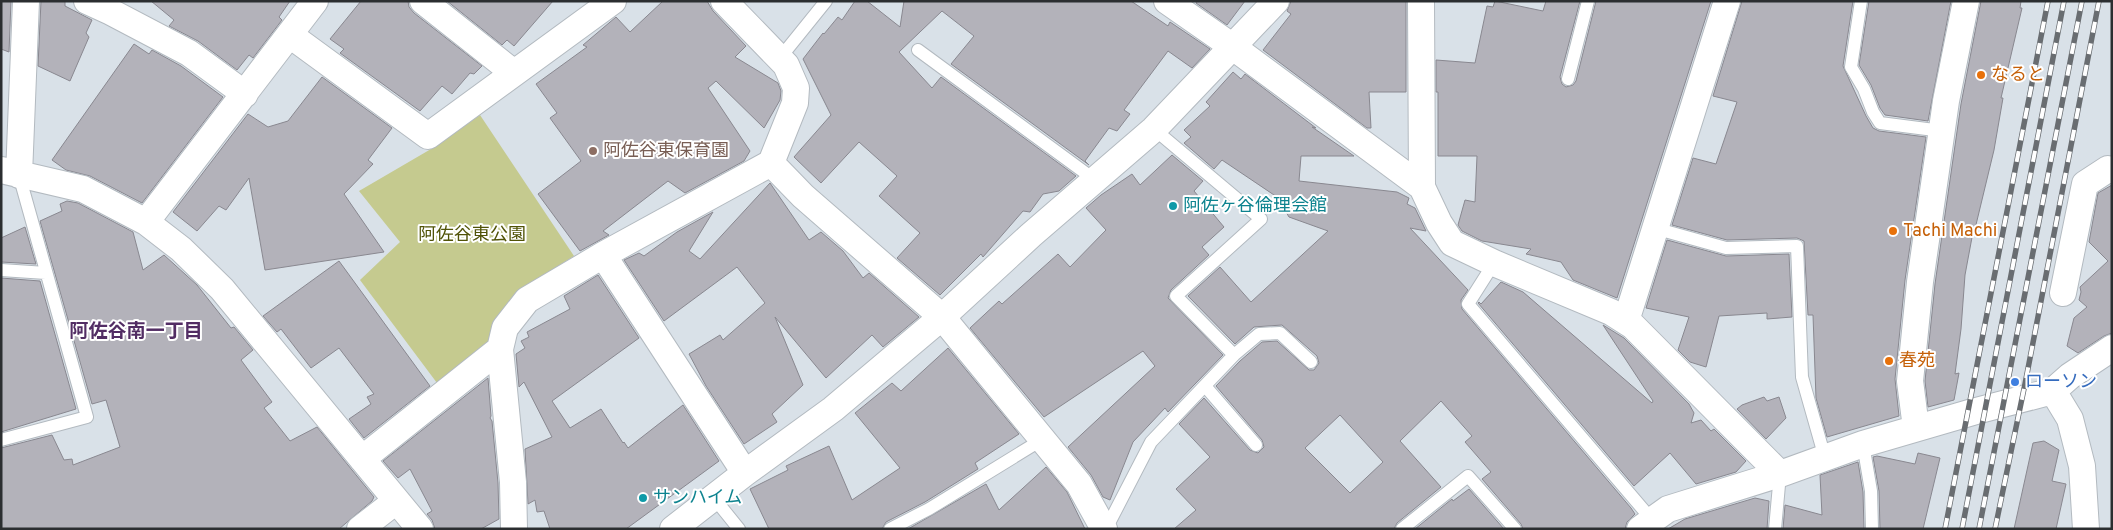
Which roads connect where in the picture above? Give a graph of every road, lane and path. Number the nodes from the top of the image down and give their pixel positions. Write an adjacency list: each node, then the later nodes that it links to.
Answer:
1 (26, 1): 27 (street)
2 (87, 1): 15 (street)
3 (315, 1): 16 (street)
4 (423, 1): 20 (street)
5 (724, 1): 19 (street)
6 (826, 1): 19 (lane)
7 (1167, 1): 17 (street)
8 (1276, 1): 17 (street)
9 (1421, 1): 29 (street)
10 (1588, 1): 21 (lane)
11 (1727, 1): 31 (street)
12 (1861, 1): 24 (lane)
13 (1966, 1): 24 (street)
14 (608, 2): 20 (street)
15 (115, 6): 22 (street)
16 (290, 35): 20 (street); 22 (street)
17 (1233, 47): 23 (street); 29 (street)
18 (918, 50): 28 (lane)
19 (780, 58): 25 (street)
20 (514, 73)
21 (1568, 79)
22 (245, 94): 30 (street)
23 (1154, 129): 28 (street); 41 (lane)
24 (1942, 131): 45 (street)
25 (771, 163): 32 (street); 37 (street)
26 (2112, 170): 36 (street)
27 (10, 173): 30 (street); 35 (lane)
28 (1095, 180): 37 (street)
29 (1422, 187): 33 (street)
30 (146, 222): 51 (street)
31 (1654, 228): 38 (street); 50 (lane)
32 (603, 255): 40 (street); 52 (street)
33 (1494, 263): 38 (street); 56 (lane)
34 (1, 270): 35 (lane)
35 (46, 272): 47 (lane)
36 (2062, 293)
37 (942, 317): 46 (street); 52 (street)
38 (1626, 321): 53 (street)
39 (2112, 348): 44 (street)
40 (500, 349): 51 (street); 59 (street)
41 (1234, 355): 42 (lane); 43 (lane)
42 (1311, 362)
43 (1204, 386): 49 (lane); 63 (lane)
44 (2053, 391): 45 (street); 68 (street)
45 (1916, 428): 48 (street)
46 (1043, 439): 62 (lane); 63 (street)
47 (1, 440)
48 (1863, 444): 50 (street); 67 (lane)
49 (1256, 445)
50 (1825, 458): 53 (street)
51 (362, 459): 55 (street)
52 (745, 473): 54 (street)
53 (1780, 474): 56 (street); 66 (lane)
54 (714, 498): 60 (street); 61 (lane)
55 (396, 501): 57 (street); 58 (street)
56 (1646, 525)
57 (360, 529)
58 (420, 529)
59 (514, 529)
60 (673, 529)
61 (739, 529)
62 (890, 529)
63 (1105, 529)
64 (1402, 529): 65 (lane)
65 (1515, 529)
66 (1775, 529)
67 (1872, 529)
68 (2086, 529)

